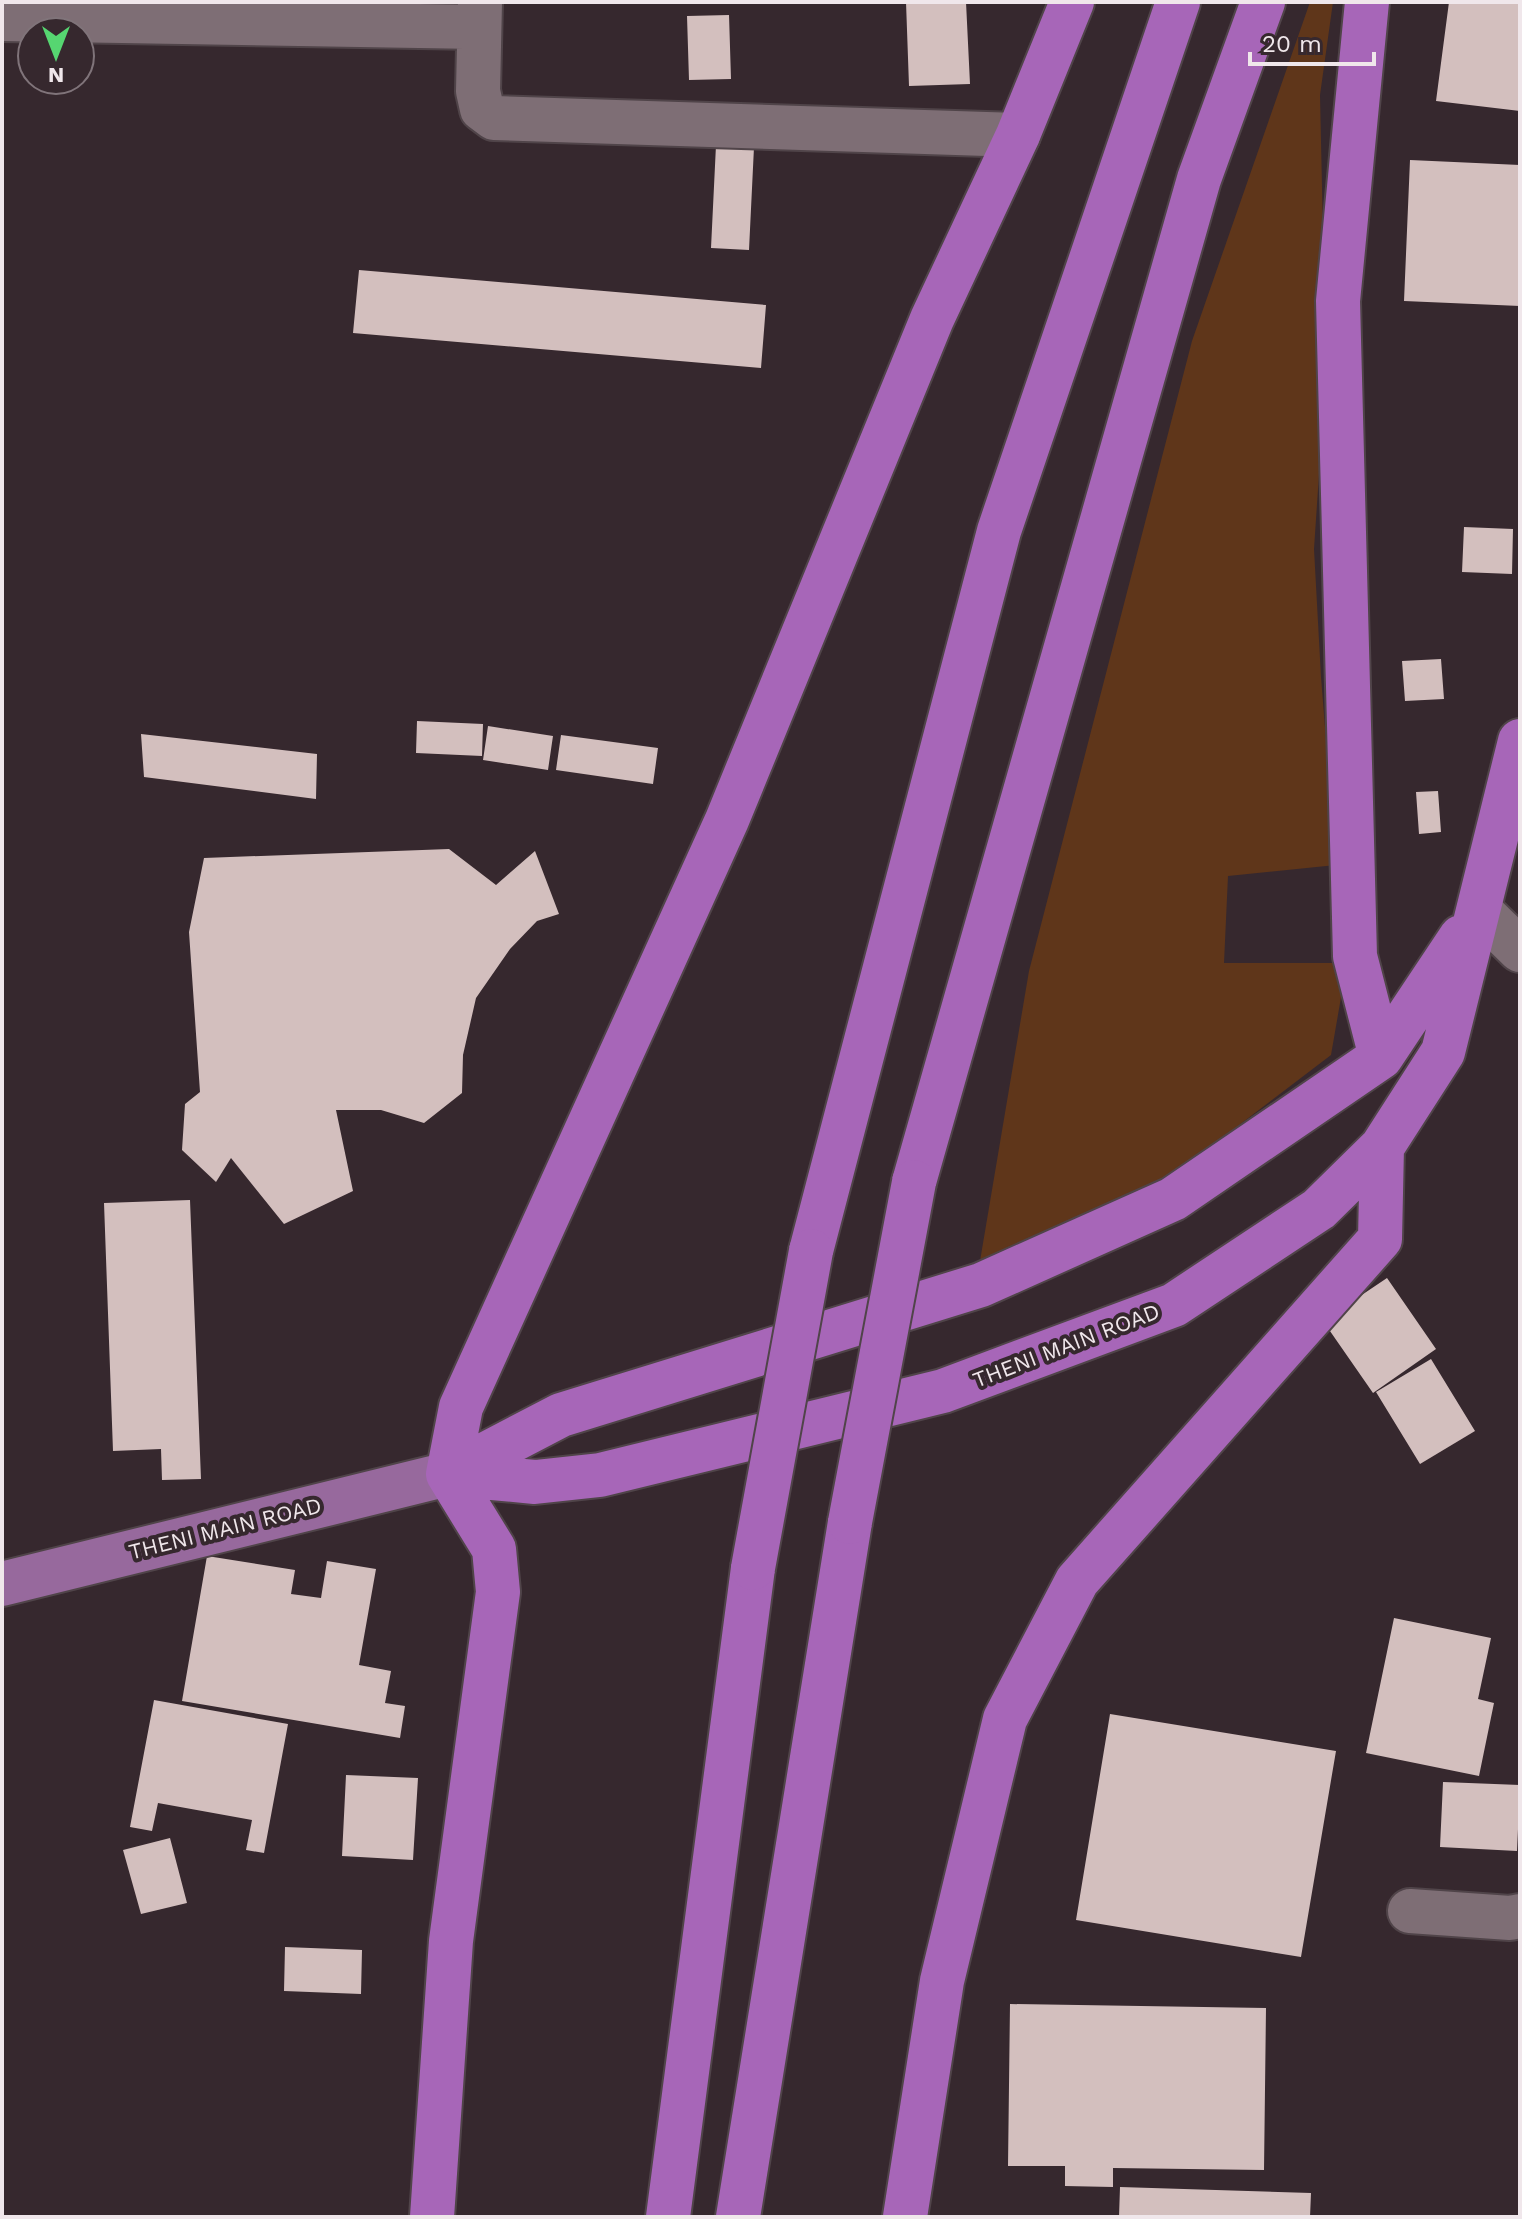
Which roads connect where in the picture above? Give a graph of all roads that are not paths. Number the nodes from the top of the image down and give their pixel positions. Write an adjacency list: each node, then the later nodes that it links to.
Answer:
1 (1072, 2): 7 (highway)
2 (1178, 2): 18 (highway, bridge)
3 (1263, 2): 19 (highway, bridge)
4 (1367, 2): 11 (highway)
5 (479, 14): 6 (street); 7 (street)
6 (2, 19)
7 (1018, 135): 13 (highway)
8 (1520, 741): 9 (highway, THENI MAIN ROAD)
9 (1479, 910): 10 (street); 11 (highway, THENI MAIN ROAD); 12 (highway, THENI MAIN ROAD)
10 (1520, 950)
11 (1381, 1057): 13 (highway, THENI MAIN ROAD)
12 (1382, 1147): 13 (highway, THENI MAIN ROAD); 20 (highway)
13 (448, 1474): 14 (main road, THENI MAIN ROAD); 17 (highway)
14 (2, 1584)
15 (1410, 1911): 16 (street)
16 (1520, 1916)
17 (432, 2217)
18 (668, 2217)
19 (738, 2217)
20 (905, 2217)

